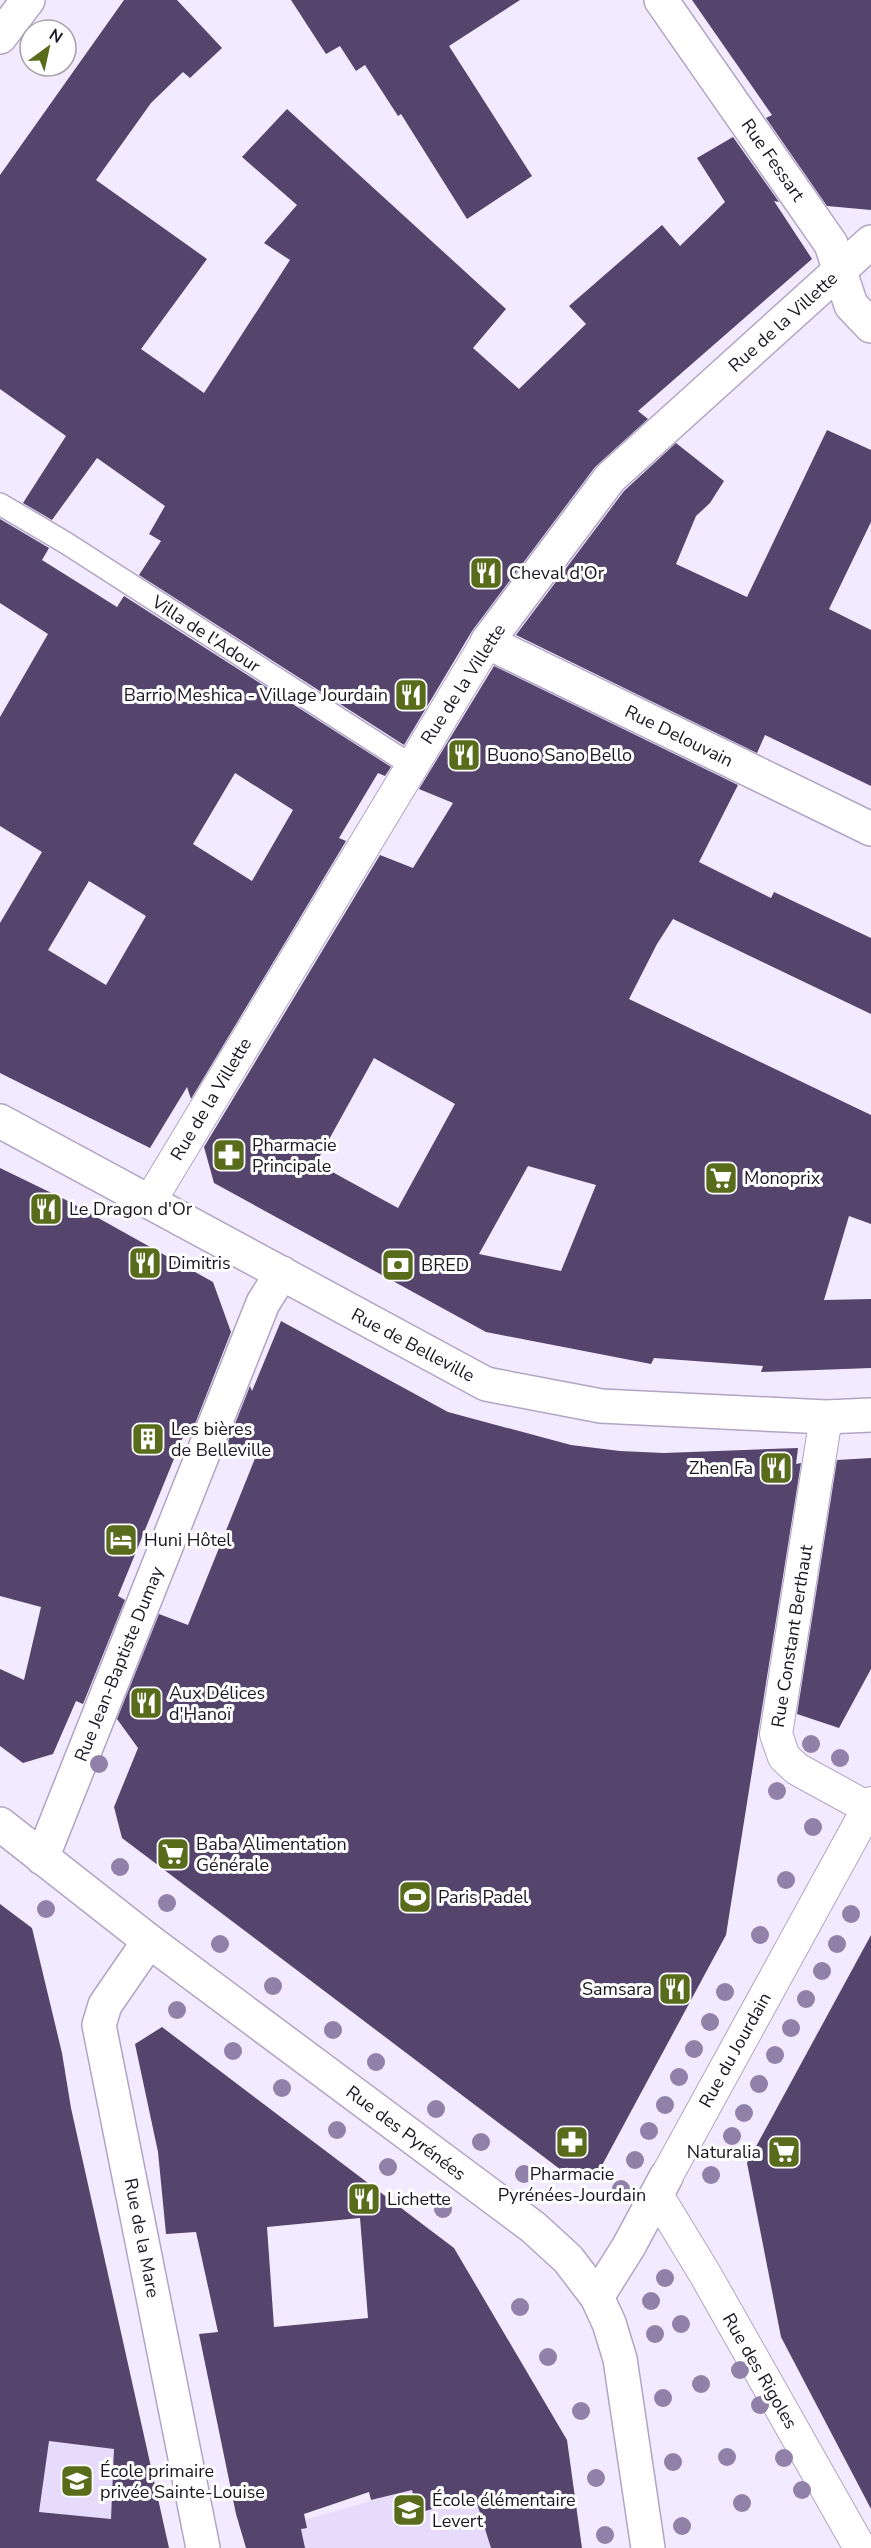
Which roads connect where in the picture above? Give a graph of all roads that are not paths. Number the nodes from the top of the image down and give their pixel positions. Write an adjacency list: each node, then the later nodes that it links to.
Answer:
1 (28, 0): 3 (street)
2 (661, 0): 5 (street, Rue Fessart)
3 (0, 37)
4 (871, 242): 5 (street, Rue de la Villette)
5 (839, 272): 6 (street, Rue Fessart); 8 (street, Rue de la Villette)
6 (871, 326)
7 (0, 504): 9 (lane, Villa de l'Adour)
8 (487, 642): 9 (street, Rue de la Villette); 10 (street, Rue Delouvain)
9 (411, 765): 12 (street, Rue de la Villette)
10 (871, 829)
11 (0, 1121): 12 (street, Rue de Belleville)
12 (150, 1201): 13 (street, Rue de Belleville)
13 (282, 1273): 15 (street, Rue de Belleville); 18 (street, Rue Jean-Baptiste Dumay)
14 (871, 1415): 15 (street, Rue de Belleville)
15 (826, 1417): 16 (street, Rue Constant Berthaut)
16 (870, 1805): 20 (street, Rue du Jourdain)
17 (0, 1824): 18 (street, Rue des Pyrénées)
18 (42, 1858): 19 (street, Rue des Pyrénées)
19 (148, 1941): 21 (street, Rue des Pyrénées); 22 (street, Rue de la Mare)
20 (662, 2186): 21 (street, Rue du Jourdain); 24 (street, Rue des Rigoles)
21 (597, 2297): 23 (street, Rue des Pyrénées)
22 (203, 2548)
23 (648, 2548)
24 (860, 2548)

